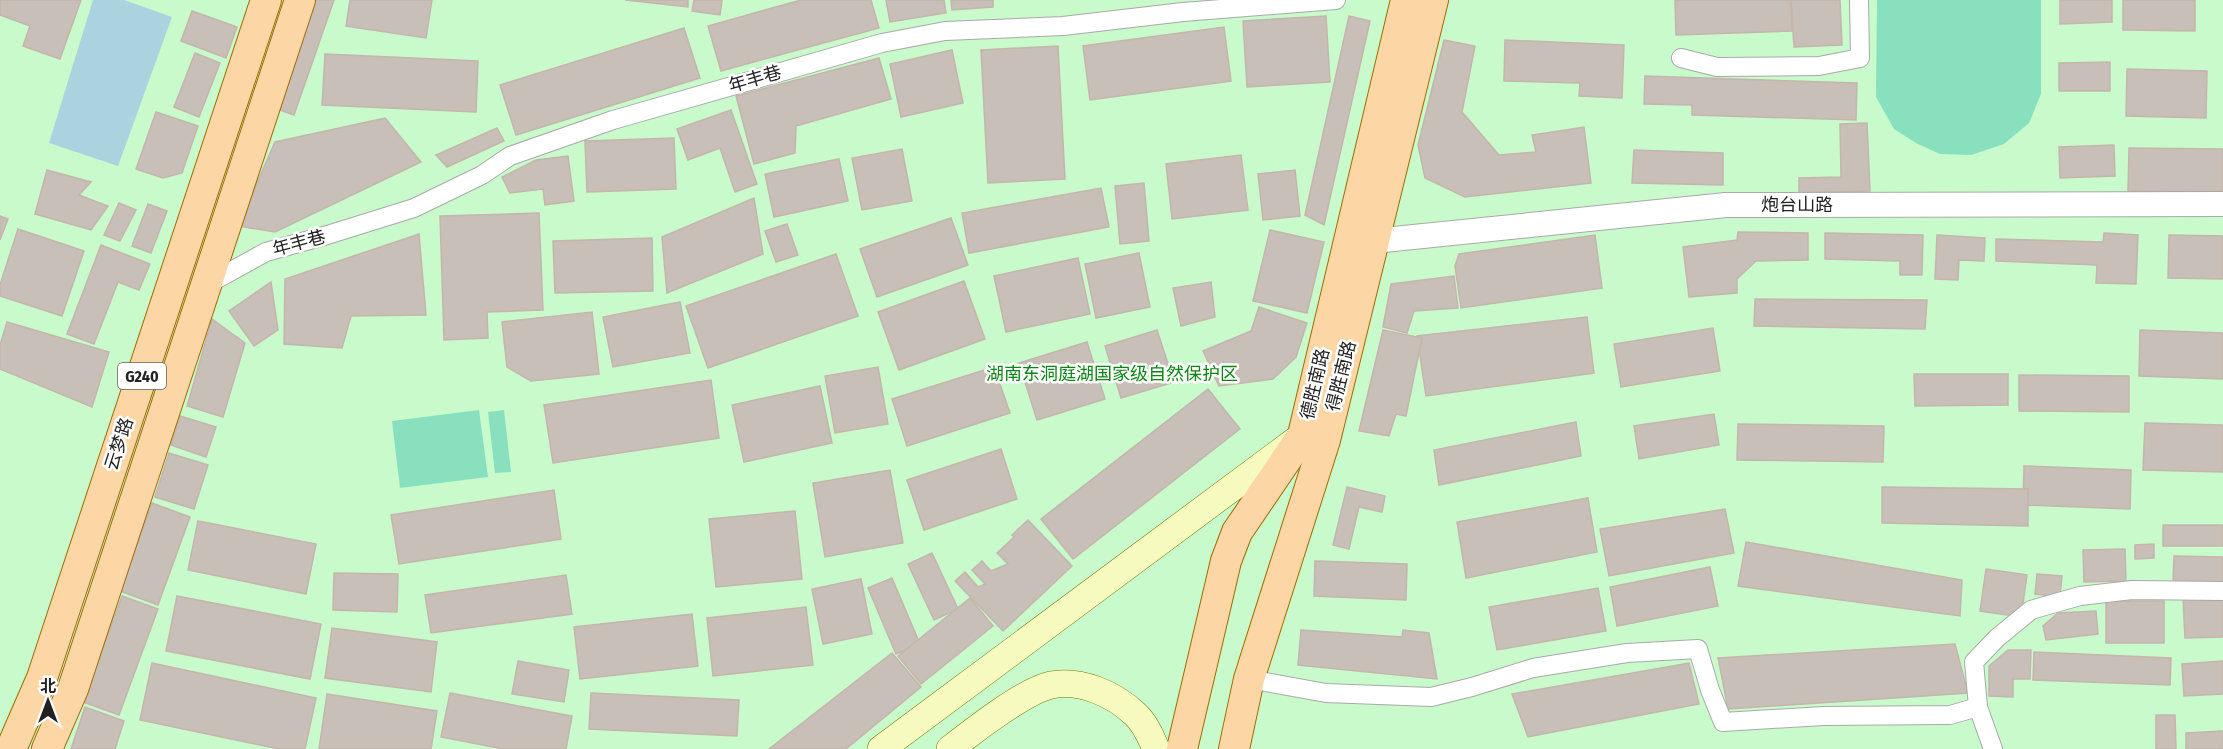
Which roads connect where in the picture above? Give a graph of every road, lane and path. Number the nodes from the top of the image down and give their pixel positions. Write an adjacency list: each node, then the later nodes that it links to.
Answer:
1 (266, 0): 15 (main road, 云梦路 / G240)
2 (300, 0): 10 (main road, G240)
3 (1336, 0): 10 (street, 年丰巷)
4 (1406, 0): 11 (main road, 德胜南路)
5 (1433, 0): 9 (main road, 得胜南路)
6 (1859, 0): 7 (street)
7 (1681, 58)
8 (2223, 204): 9 (street, 炮台山路)
9 (1374, 241): 13 (main road, 得胜南路)
10 (207, 285): 16 (main road, G240)
11 (1303, 435): 17 (main road); 20 (main road, 德胜南路)
12 (2223, 591): 14 (street)
13 (1250, 679): 14 (street); 21 (main road, 得胜南路)
14 (1978, 707): 22 (street)
15 (11, 749)
16 (47, 749)
17 (881, 749)
18 (950, 749): 19 (main road)
19 (1156, 749)
20 (1182, 749)
21 (1234, 749)
22 (1993, 749)

